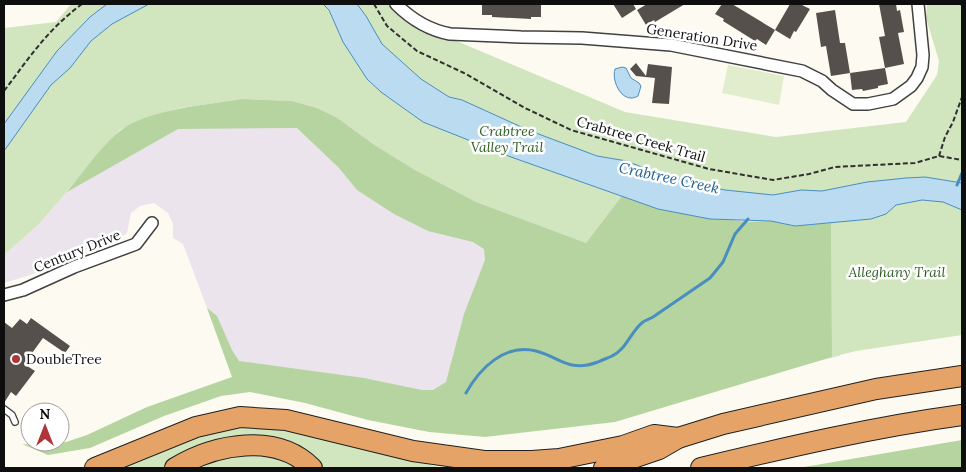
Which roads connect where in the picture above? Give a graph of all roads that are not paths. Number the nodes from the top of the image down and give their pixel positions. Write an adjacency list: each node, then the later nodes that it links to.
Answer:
1 (396, 4): 2 (street, Generation Drive)
2 (918, 4)
3 (152, 223): 4 (street, Century Drive)
4 (4, 295)
5 (962, 376): 9 (highway)
6 (4, 409): 8 (lane)
7 (962, 415): 10 (highway)
8 (15, 422)
9 (678, 438): 11 (highway); 14 (highway)
10 (758, 454): 15 (highway); 16 (highway)
11 (95, 468)
12 (175, 468): 13 (highway)
13 (312, 468)
14 (604, 468)
15 (701, 468)
16 (728, 468)

